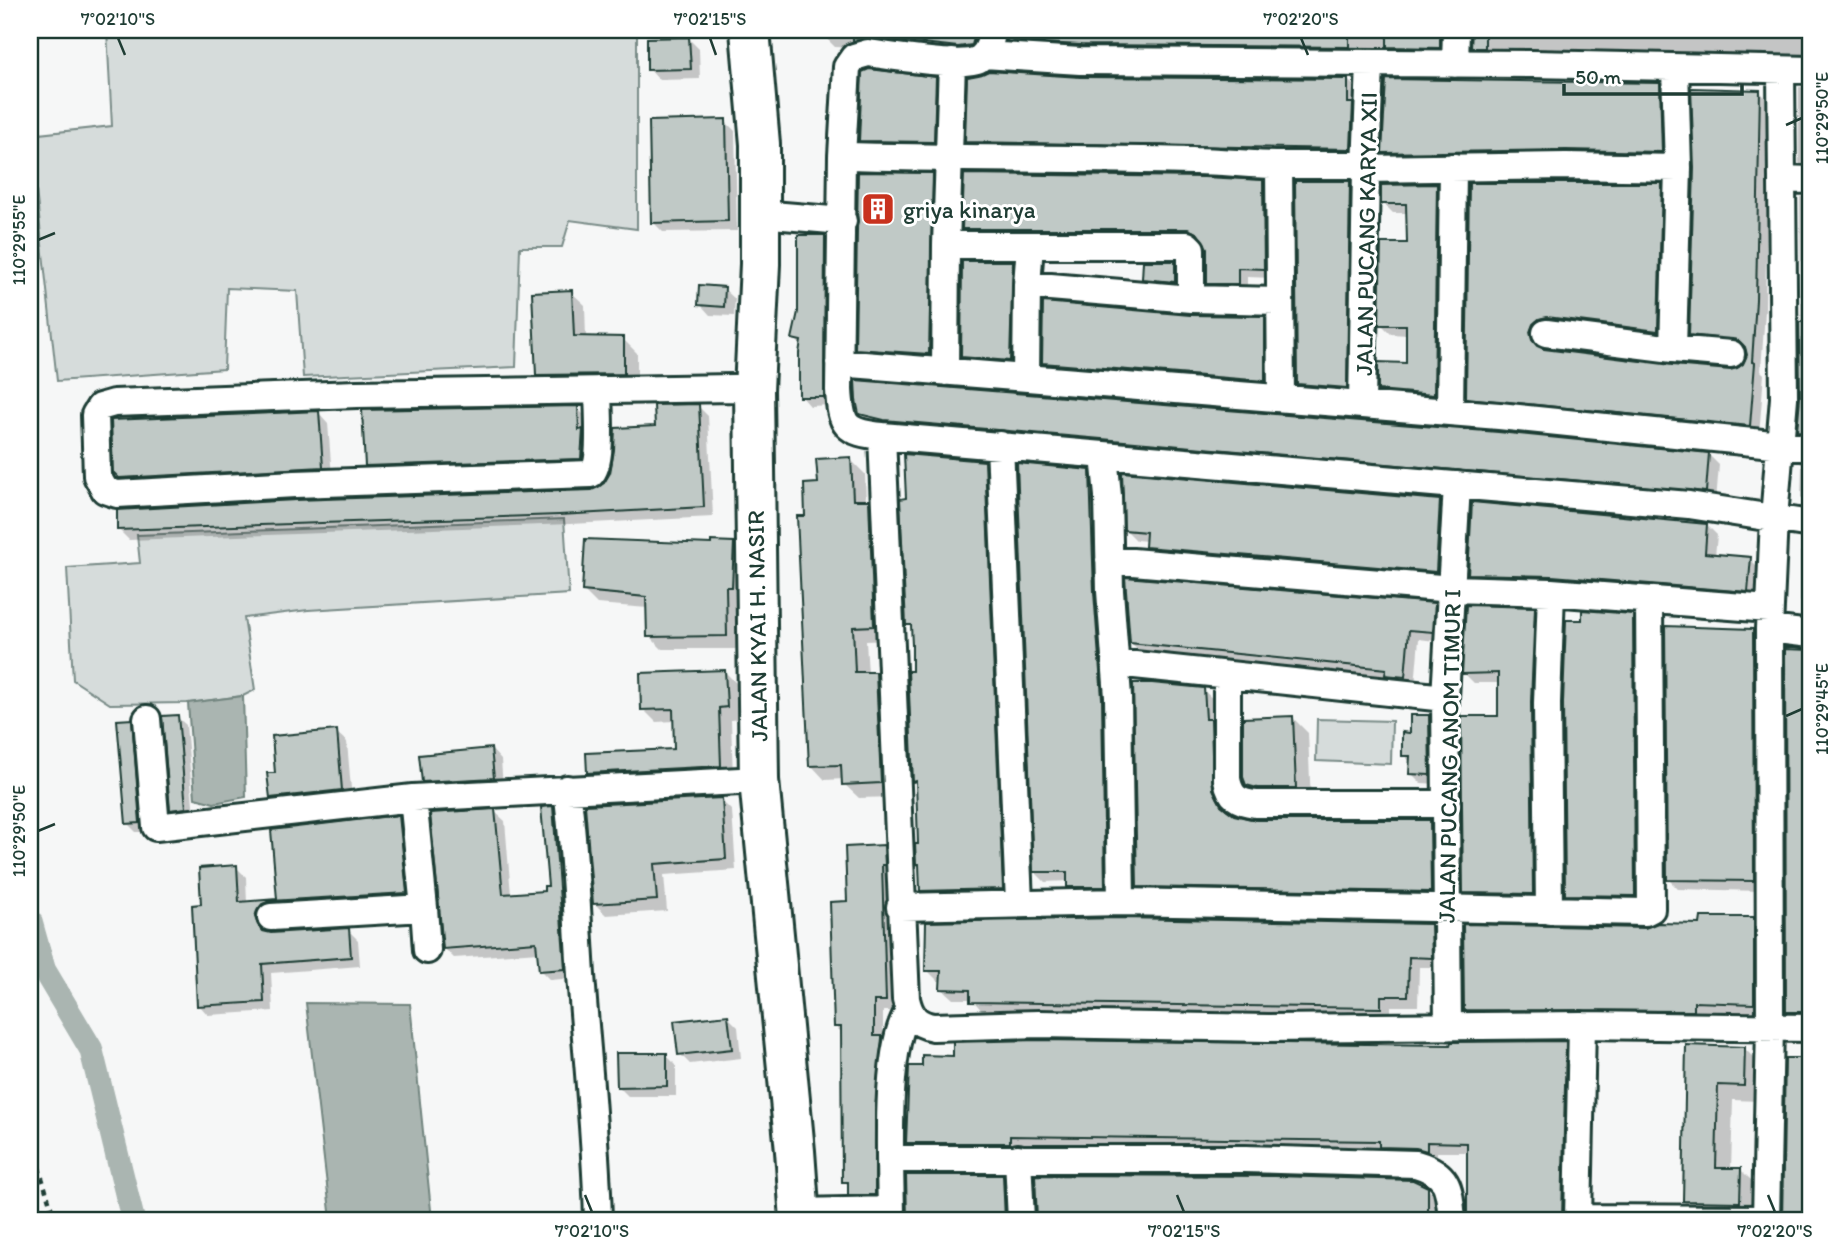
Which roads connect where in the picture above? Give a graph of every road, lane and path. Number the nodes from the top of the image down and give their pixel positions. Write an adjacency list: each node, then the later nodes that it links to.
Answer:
1 (750, 30): 18 (main road, JALAN KYAI H. NASIR)
2 (1456, 30): 6 (street)
3 (988, 42): 4 (street); 5 (street)
4 (952, 62): 10 (street); 11 (street)
5 (1370, 64): 6 (street); 15 (street, JALAN PUCANG KARYA XII)
6 (1455, 64): 7 (street)
7 (1675, 68): 9 (street); 14 (street)
8 (1811, 70): 9 (street)
9 (1780, 71): 16 (street)
10 (842, 156): 11 (street); 19 (street)
11 (949, 159): 12 (street); 20 (street)
12 (1279, 165): 15 (street); 24 (street)
13 (1453, 167): 14 (street); 15 (street); 35 (street)
14 (1678, 167): 26 (street)
15 (1366, 169): 34 (street, JALAN PUCANG KARYA XII)
16 (1782, 180): 17 (street); 37 (street)
17 (1811, 180)
18 (779, 216): 19 (street); 32 (main road, JALAN KYAI H. NASIR)
19 (843, 221): 28 (street)
20 (946, 245): 21 (street); 29 (street)
21 (1030, 245): 22 (street); 23 (street)
22 (1027, 285): 23 (street); 30 (street)
23 (1191, 299): 24 (street)
24 (1280, 301): 33 (street)
25 (1546, 333): 26 (street)
26 (1673, 349): 27 (street)
27 (1731, 354)
28 (839, 363): 29 (street); 36 (street)
29 (945, 372): 30 (street)
30 (1026, 377): 33 (street)
31 (598, 390): 31 (street); 32 (street)
32 (754, 390): 54 (main road, JALAN KYAI H. NASIR)
33 (1281, 398): 34 (street)
34 (1362, 405): 35 (street)
35 (1450, 412): 37 (street)
36 (882, 436): 38 (street); 60 (street)
37 (1780, 443): 39 (street); 42 (street)
38 (1000, 445): 40 (street); 59 (street)
39 (1811, 448)
40 (1104, 455): 41 (street); 44 (street)
41 (1457, 485): 42 (street); 45 (street, JALAN PUCANG ANOM TIMUR I)
42 (1774, 518): 43 (street); 48 (street)
43 (1811, 524)
44 (1109, 560): 45 (street); 50 (street)
45 (1452, 589): 46 (street); 52 (street, JALAN PUCANG ANOM TIMUR I)
46 (1551, 592): 47 (street); 63 (street)
47 (1649, 600): 48 (street); 63 (street)
48 (1769, 619): 49 (street); 68 (street)
49 (1811, 634)
50 (1116, 663): 51 (street); 58 (street)
51 (1227, 675): 52 (street); 57 (street)
52 (1445, 698): 57 (street, JALAN PUCANG ANOM TIMUR I)
53 (147, 719): 56 (street)
54 (759, 780): 55 (street); 75 (main road, JALAN KYAI H. NASIR)
55 (567, 789): 56 (street); 79 (street)
56 (413, 798): 61 (street)
57 (1447, 804): 62 (street, JALAN PUCANG ANOM TIMUR I)
58 (1121, 902): 59 (street); 62 (street)
59 (1019, 903): 60 (street)
60 (900, 907): 66 (street)
61 (424, 908): 64 (street); 65 (street)
62 (1446, 908): 63 (street); 69 (street, JALAN PUCANG ANOM TIMUR I)
63 (1549, 911)
64 (271, 917)
65 (427, 950)
66 (909, 1011): 69 (street); 73 (street)
67 (1582, 1025): 68 (street); 69 (street); 76 (street)
68 (1770, 1026): 70 (street); 77 (street)
69 (1448, 1027)
70 (1811, 1028)
71 (30, 1139): 78 (path)
72 (1018, 1158): 73 (street); 80 (street); 81 (street)
73 (891, 1159): 74 (street)
74 (891, 1215): 75 (street)
75 (800, 1216)
76 (1578, 1219): 77 (street)
77 (1766, 1219)
78 (55, 1220)
79 (598, 1220)
80 (1021, 1220)
81 (1452, 1220)

